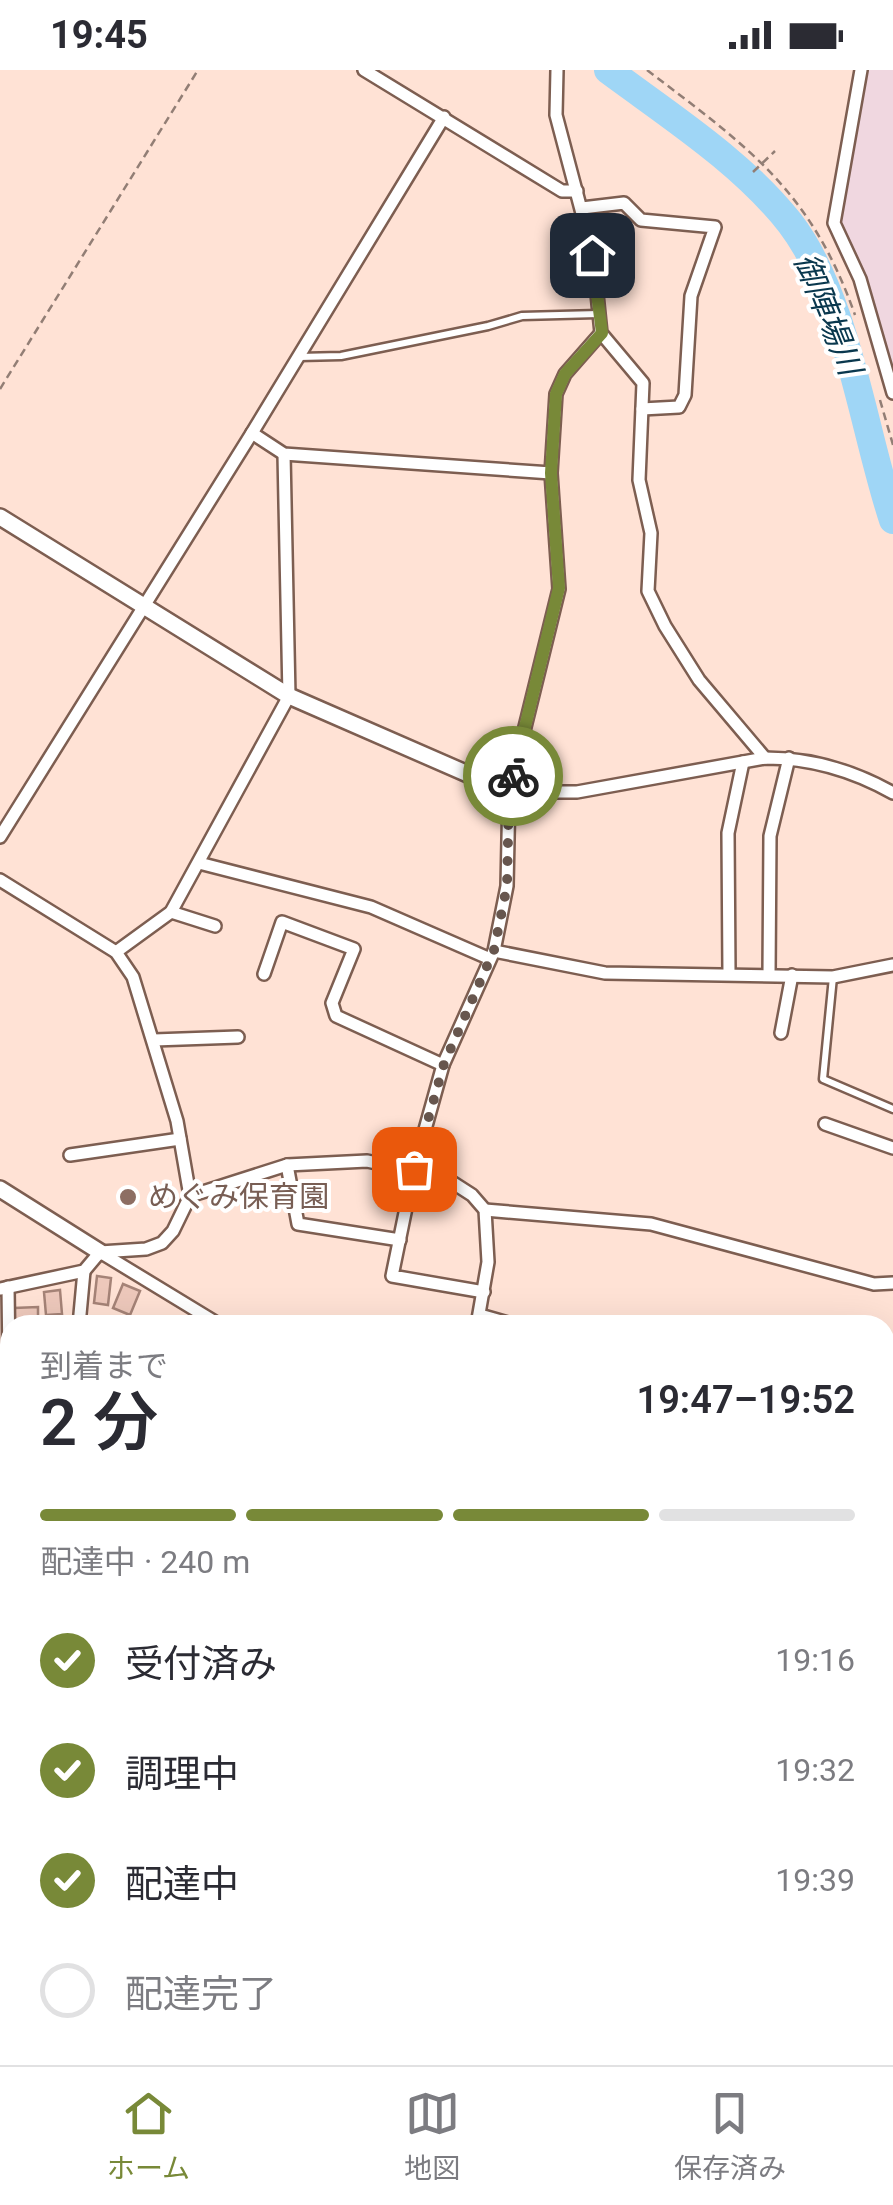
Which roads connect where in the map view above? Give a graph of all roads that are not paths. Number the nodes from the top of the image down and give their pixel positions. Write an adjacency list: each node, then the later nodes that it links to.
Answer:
1 (364, 70): 4 (street)
2 (557, 70): 5 (street)
3 (861, 70): 10 (street)
4 (444, 118): 5 (street); 9 (street)
5 (577, 191): 6 (street)
6 (582, 208): 7 (street); 11 (street)
7 (598, 314): 8 (street); 9 (lane)
8 (602, 333): 11 (street); 14 (street)
9 (298, 357): 12 (street)
10 (893, 393)
11 (642, 408): 18 (street)
12 (252, 433): 13 (street); 16 (street)
13 (284, 454): 14 (street); 17 (street)
14 (551, 473): 21 (street)
15 (0, 517): 16 (street)
16 (146, 606): 17 (street); 23 (street)
17 (289, 696): 21 (street); 24 (street)
18 (764, 758): 19 (street); 20 (street)
19 (790, 758): 22 (street); 33 (street)
20 (743, 762): 21 (street); 32 (street)
21 (509, 792): 29 (street)
22 (893, 793)
23 (0, 837)
24 (199, 863): 26 (street); 29 (street)
25 (0, 880): 28 (street)
26 (171, 912): 27 (street); 28 (street)
27 (215, 926)
28 (116, 952): 38 (street)
29 (491, 954): 32 (street); 39 (street)
30 (893, 965): 35 (street)
31 (264, 974): 39 (street)
32 (728, 974): 33 (street)
33 (769, 974): 34 (street)
34 (792, 975): 35 (street); 36 (street)
35 (833, 977): 40 (lane)
36 (780, 1033)
37 (238, 1038): 38 (street)
38 (154, 1040): 42 (street)
39 (444, 1064): 46 (street)
40 (893, 1108)
41 (825, 1124): 43 (street)
42 (180, 1139): 44 (street); 48 (street)
43 (893, 1148)
44 (70, 1155)
45 (288, 1166): 46 (street); 48 (street); 50 (street)
46 (414, 1169): 49 (street); 50 (street)
47 (0, 1189): 51 (street)
48 (190, 1196): 51 (street)
49 (485, 1210): 53 (street); 55 (street)
50 (400, 1240): 55 (street)
51 (100, 1252): 52 (street); 58 (street)
52 (84, 1271): 54 (street); 57 (street)
53 (893, 1283)
54 (4, 1288): 56 (street)
55 (484, 1292): 59 (street)
56 (6, 1315)
57 (80, 1315)
58 (204, 1315)
59 (479, 1315)

